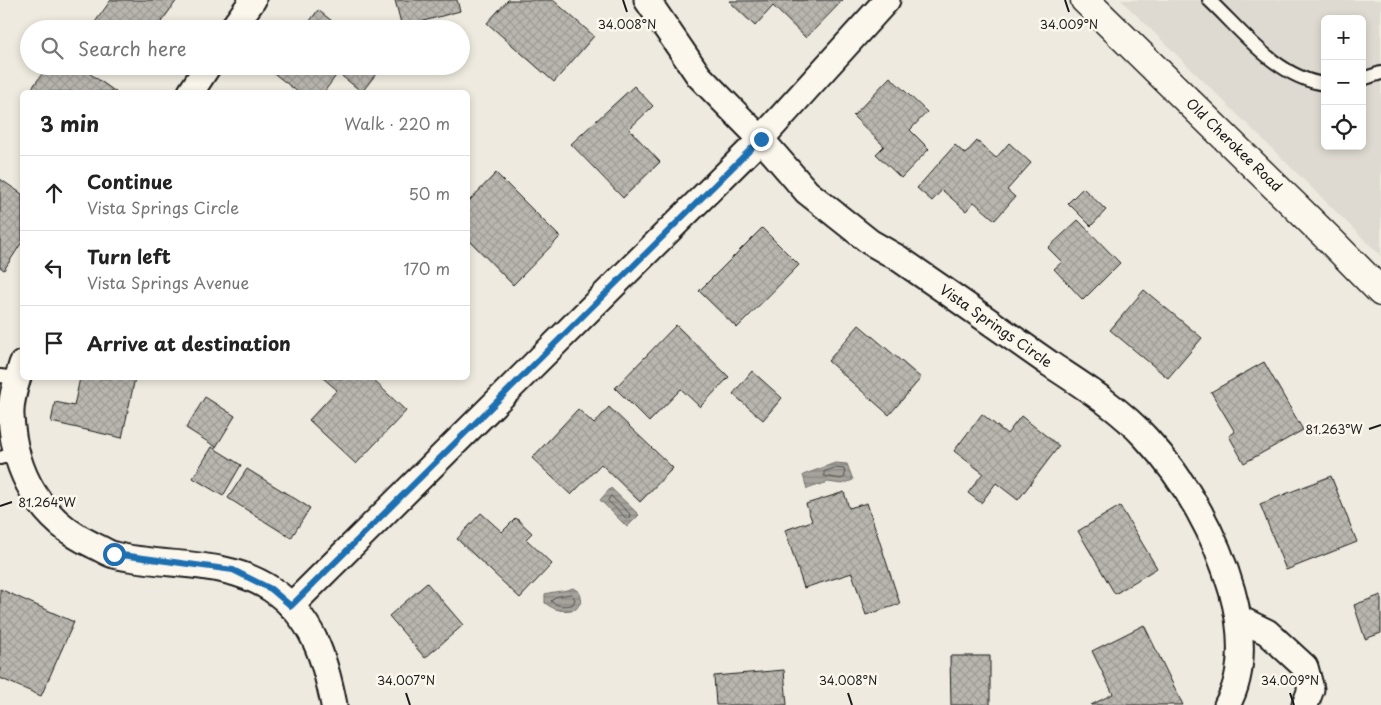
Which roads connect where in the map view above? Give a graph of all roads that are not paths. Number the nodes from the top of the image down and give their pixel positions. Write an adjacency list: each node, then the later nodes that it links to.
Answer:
1 (253, 0): 6 (street)
2 (647, 0): 12 (street, Vista Springs Circle)
3 (887, 0): 12 (street)
4 (1084, 0): 13 (street, Old Cherokee Road)
5 (1209, 0): 10 (lane)
6 (239, 20)
7 (1381, 73): 9 (lane)
8 (202, 75): 11 (street)
9 (1366, 78)
10 (1321, 83)
11 (192, 90)
12 (761, 139): 16 (street); 17 (street, Vista Springs Circle)
13 (1381, 292)
14 (14, 373): 15 (street)
15 (8, 455): 16 (street)
16 (291, 606): 18 (street)
17 (1240, 619): 19 (street, Vista Springs Circle); 20 (street)
18 (334, 705)
19 (1227, 705)
20 (1305, 705)

